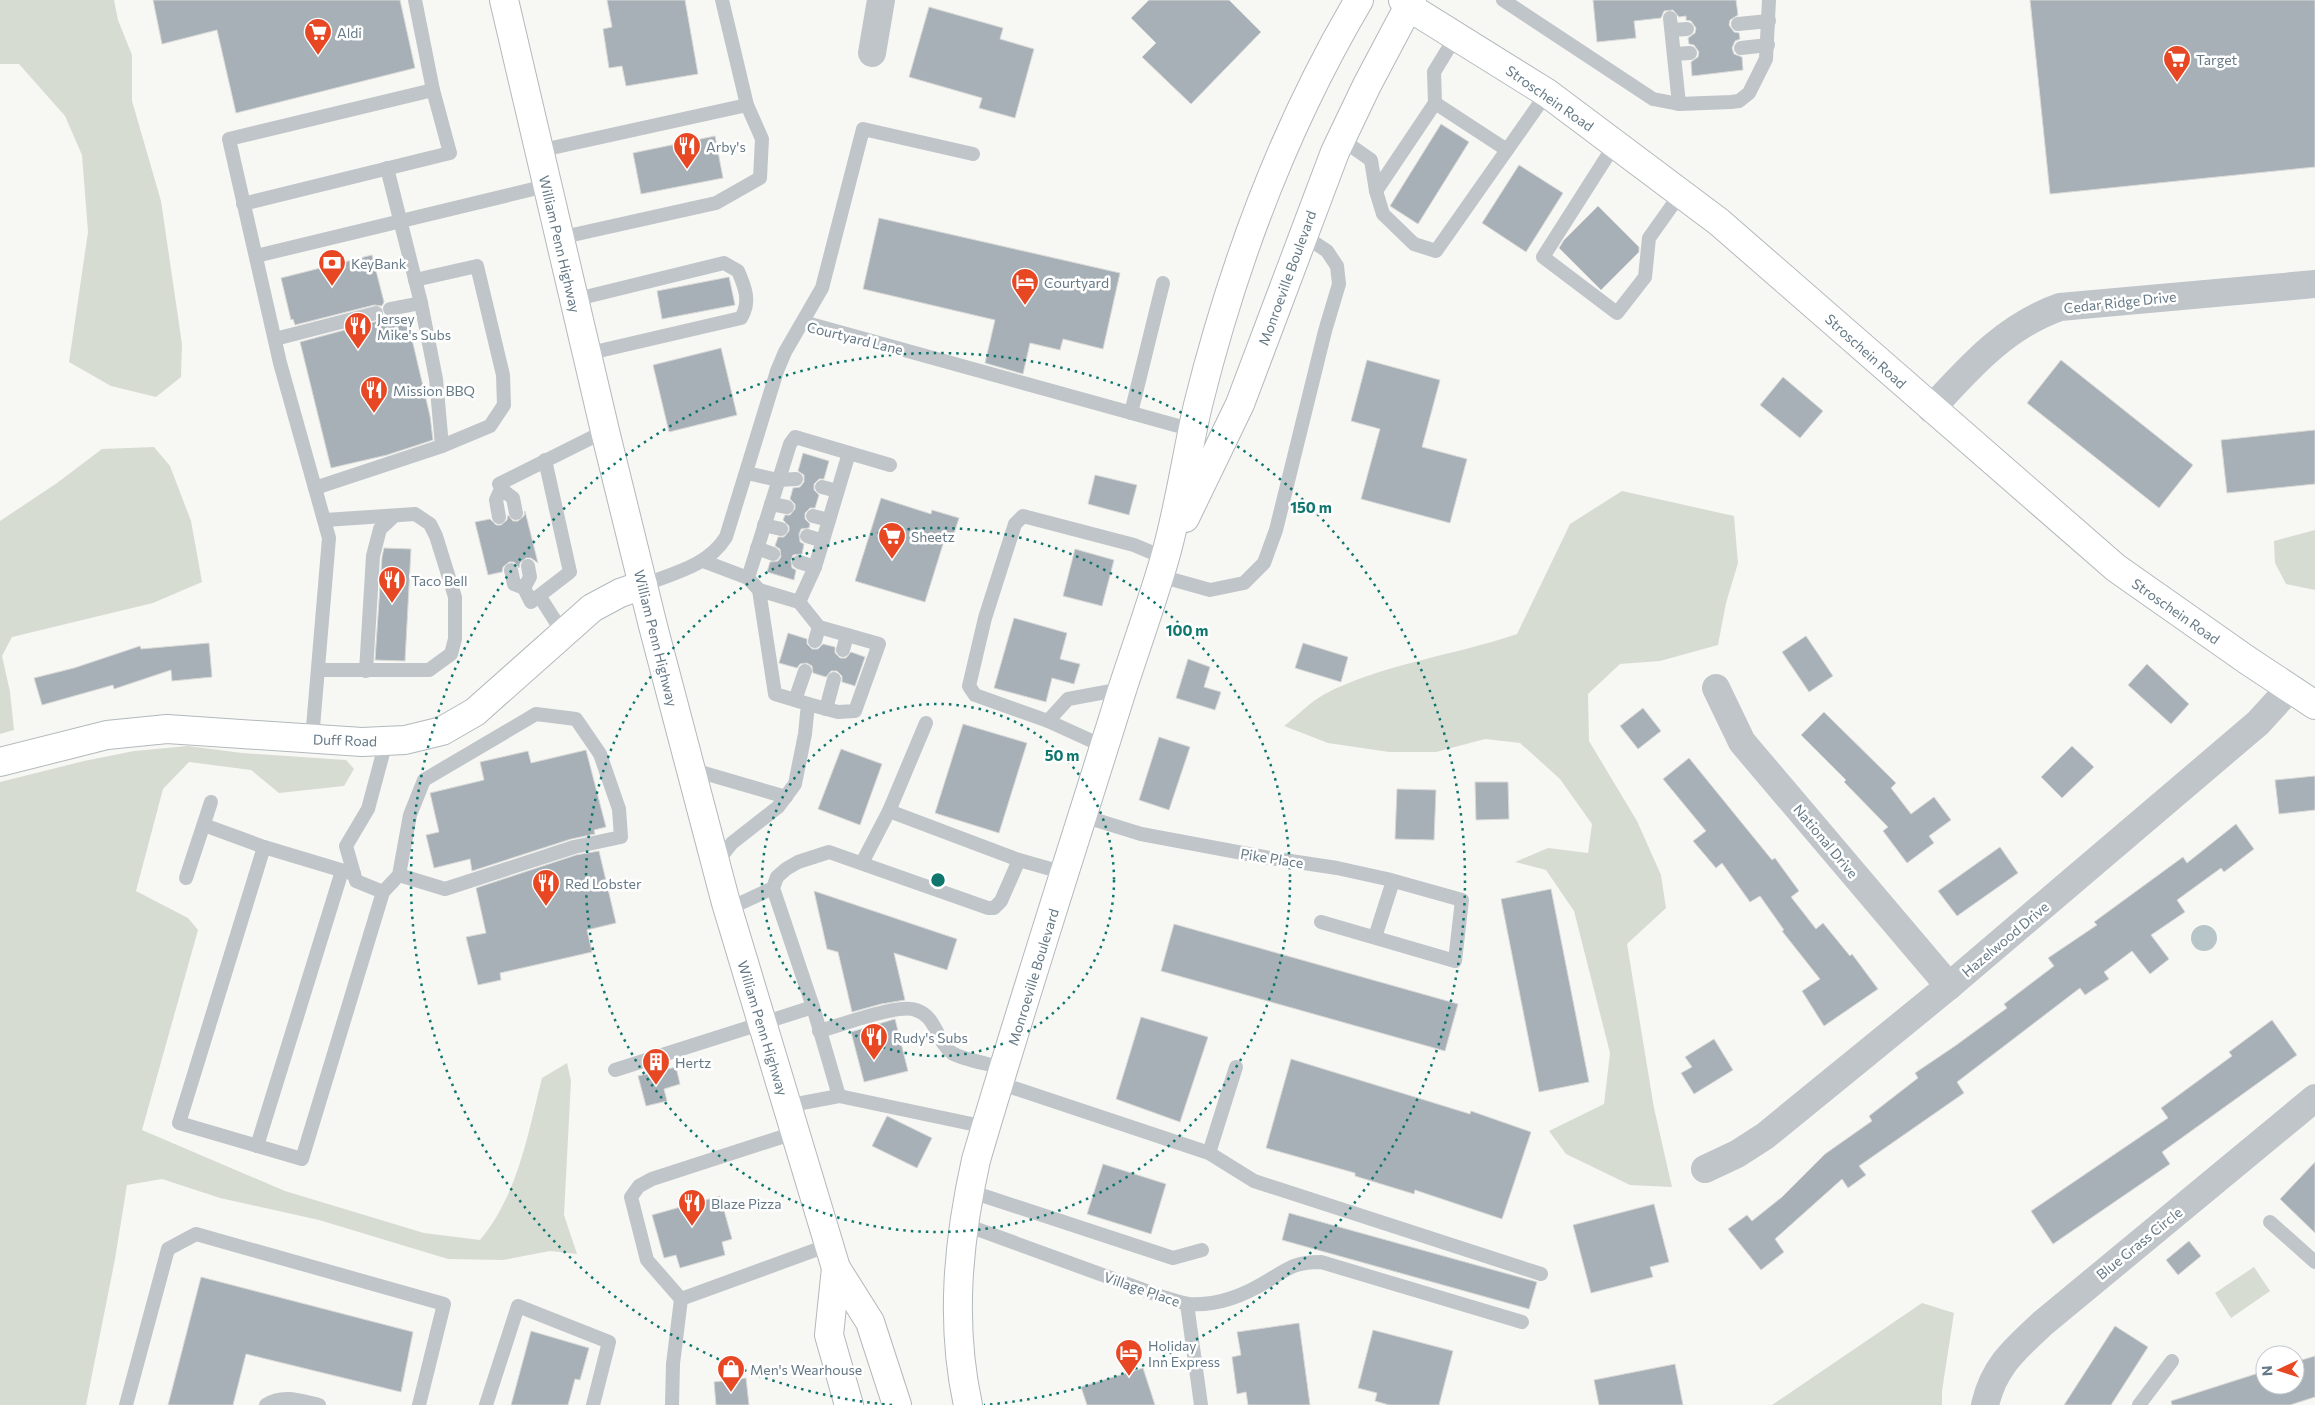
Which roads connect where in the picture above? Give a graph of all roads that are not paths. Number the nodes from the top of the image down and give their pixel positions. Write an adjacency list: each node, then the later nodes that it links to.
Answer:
1 (415, 0): 19 (lane)
2 (506, 0): 26 (main road, William Penn Highway)
3 (722, 0): 23 (lane)
4 (881, 0): 16 (street)
5 (1359, 0): 48 (main road, Monroeville Boulevard)
6 (1376, 0): 9 (main road, Stroschein Road)
7 (1503, 0): 22 (lane)
8 (1769, 0): 10 (lane)
9 (1408, 2): 13 (main road, Stroschein Road); 24 (main road, Monroeville Boulevard)
10 (1769, 20): 11 (lane); 14 (lane)
11 (1738, 24)
12 (1687, 29): 18 (lane)
13 (1456, 36): 20 (main road, Stroschein Road); 21 (lane)
14 (1768, 45): 15 (lane); 22 (lane)
15 (1741, 48)
16 (872, 53)
17 (1690, 53): 18 (lane)
18 (1674, 54): 22 (lane)
19 (433, 90): 29 (lane); 33 (lane)
20 (1547, 94): 25 (main road, Stroschein Road); 27 (lane)
21 (1435, 103): 27 (lane); 31 (lane)
22 (1679, 104)
23 (747, 105): 26 (lane); 36 (lane)
24 (1341, 139): 31 (lane); 35 (main road, Monroeville Boulevard)
25 (1615, 144): 32 (main road, Stroschein Road); 32 (lane)
26 (538, 150): 30 (main road, William Penn Highway)
27 (1507, 150): 31 (lane)
28 (973, 154): 43 (lane)
29 (387, 168): 33 (lane); 34 (lane)
30 (546, 186): 34 (lane); 36 (main road, William Penn Highway)
31 (1376, 191)
32 (1681, 194): 46 (main road, Stroschein Road)
33 (243, 204): 37 (lane)
34 (401, 221): 37 (lane); 38 (lane)
35 (1303, 235): 79 (main road, Monroeville Boulevard); 79 (lane)
36 (559, 238): 41 (main road, William Penn Highway)
37 (256, 256): 44 (lane)
38 (415, 280): 42 (lane); 50 (lane)
39 (1163, 283): 47 (lane)
40 (2315, 284): 46 (street, Cedar Ridge Drive)
41 (573, 300): 45 (main road, William Penn Highway); 45 (lane)
42 (414, 305): 44 (lane); 50 (lane)
43 (803, 322): 47 (lane, Courtyard Lane); 54 (lane, Courtyard Lane)
44 (275, 339): 58 (lane)
45 (586, 354): 49 (main road, William Penn Highway)
46 (1931, 409): 98 (main road, Stroschein Road)
47 (1131, 413): 48 (lane, Courtyard Lane)
48 (1193, 430): 79 (main road, Monroeville Boulevard)
49 (605, 431): 52 (lane); 82 (main road, William Penn Highway)
50 (442, 446): 58 (lane)
51 (849, 453): 53 (lane); 56 (lane); 60 (lane)
52 (545, 460): 59 (lane); 85 (lane)
53 (890, 465)
54 (747, 473): 56 (lane); 75 (lane, Courtyard Lane)
55 (796, 479): 56 (lane)
56 (778, 480): 61 (lane)
57 (822, 487): 60 (lane)
58 (315, 488): 67 (lane)
59 (501, 489): 63 (lane); 66 (lane)
60 (837, 491): 68 (lane)
61 (771, 504): 62 (lane); 69 (lane)
62 (787, 508)
63 (516, 513)
64 (394, 516): 67 (lane); 93 (lane); 93 (lane)
65 (813, 516): 68 (lane)
66 (499, 517)
67 (324, 520): 92 (lane)
68 (828, 520): 72 (lane)
69 (764, 525): 70 (lane); 73 (lane)
70 (781, 528)
71 (807, 536): 72 (lane)
72 (822, 541): 78 (lane)
73 (757, 548): 74 (lane); 81 (lane)
74 (773, 554)
75 (703, 561): 81 (lane); 82 (lane, Courtyard Lane)
76 (799, 562): 78 (lane)
77 (528, 566): 83 (lane)
78 (815, 567): 86 (lane)
79 (1162, 567): 97 (main road, Monroeville Boulevard); 102 (lane)
80 (511, 570): 83 (lane)
81 (748, 578): 84 (lane)
82 (643, 585): 88 (main road, Duff Road); 108 (main road, William Penn Highway)
83 (524, 588): 85 (lane)
84 (759, 590): 86 (lane); 99 (lane)
85 (540, 597): 88 (lane)
86 (799, 602): 87 (lane)
87 (819, 627): 89 (lane); 90 (lane)
88 (563, 633): 105 (main road, Duff Road)
89 (847, 635): 91 (lane); 101 (lane)
90 (815, 641)
91 (844, 650)
92 (318, 670): 93 (lane); 104 (lane)
93 (366, 671)
94 (805, 671): 99 (lane)
95 (834, 679): 101 (lane)
96 (1716, 688): 128 (street, National Drive)
97 (1122, 689): 102 (lane); 106 (main road, Monroeville Boulevard)
98 (2288, 689): 100 (main road, Stroschein Road); 128 (street, Hazelwood Drive)
99 (801, 702): 101 (lane); 109 (lane)
100 (2315, 705)
101 (826, 709)
102 (1048, 721): 106 (lane)
103 (926, 723): 111 (lane)
104 (312, 739): 105 (main road, Duff Road); 107 (main road, Duff Road)
105 (386, 742): 119 (lane)
106 (1105, 747): 112 (main road, Monroeville Boulevard)
107 (0, 762)
108 (690, 769): 109 (lane); 117 (main road, William Penn Highway)
109 (786, 797): 117 (lane)
110 (211, 802): 113 (lane)
111 (889, 811): 115 (lane); 116 (lane)
112 (1083, 816): 118 (main road, Monroeville Boulevard); 122 (lane, Pike Place)
113 (204, 825): 114 (lane); 121 (lane)
114 (264, 847): 119 (lane); 140 (lane)
115 (1019, 860): 116 (lane); 118 (lane)
116 (862, 863): 123 (lane)
117 (715, 864): 125 (main road, William Penn Highway)
118 (1065, 872): 134 (main road, Monroeville Boulevard)
119 (351, 875): 124 (lane); 140 (lane)
120 (399, 875): 120 (lane); 124 (lane)
121 (186, 878)
122 (1393, 881): 127 (lane); 127 (lane, Pike Place)
123 (773, 888): 125 (lane); 129 (lane)
124 (383, 892): 140 (lane)
125 (728, 909): 130 (main road, William Penn Highway)
126 (1321, 922): 127 (lane)
127 (1375, 937)
128 (1949, 986): 142 (street, Hazelwood Drive)
129 (813, 1007): 130 (lane); 131 (lane)
130 (762, 1024): 133 (lane); 137 (main road, William Penn Highway)
131 (819, 1032): 134 (lane); 135 (lane)
132 (1236, 1067): 141 (lane)
133 (614, 1070)
134 (1001, 1076): 138 (main road, Monroeville Boulevard); 141 (lane)
135 (839, 1096): 137 (lane); 138 (lane)
136 (2315, 1098): 165 (street, Blue Grass Circle)
137 (786, 1106): 139 (main road, William Penn Highway)
138 (986, 1127): 143 (main road, Monroeville Boulevard)
139 (794, 1133): 147 (main road, William Penn Highway); 150 (lane)
140 (257, 1146)
141 (1209, 1153): 149 (lane)
142 (1705, 1169)
143 (969, 1191): 145 (main road, Monroeville Boulevard); 146 (lane)
144 (2270, 1222): 148 (lane)
145 (963, 1224): 151 (lane, Village Place); 163 (main road, Monroeville Boulevard)
146 (1202, 1250)
147 (832, 1256): 150 (lane); 161 (main road, William Penn Highway); 162 (main road, William Penn Highway)
148 (2315, 1262)
149 (1541, 1274)
150 (681, 1299): 160 (lane)
151 (1187, 1304): 152 (lane, Village Place); 164 (lane)
152 (1522, 1322)
153 (2172, 1361): 166 (lane)
154 (126, 1405): 157 (lane)
155 (266, 1405): 156 (lane)
156 (319, 1405)
157 (418, 1405)
158 (486, 1405): 159 (lane)
159 (593, 1405)
160 (672, 1405)
161 (849, 1405)
162 (897, 1405)
163 (968, 1405)
164 (1201, 1405)
165 (1985, 1405)
166 (2139, 1405)

